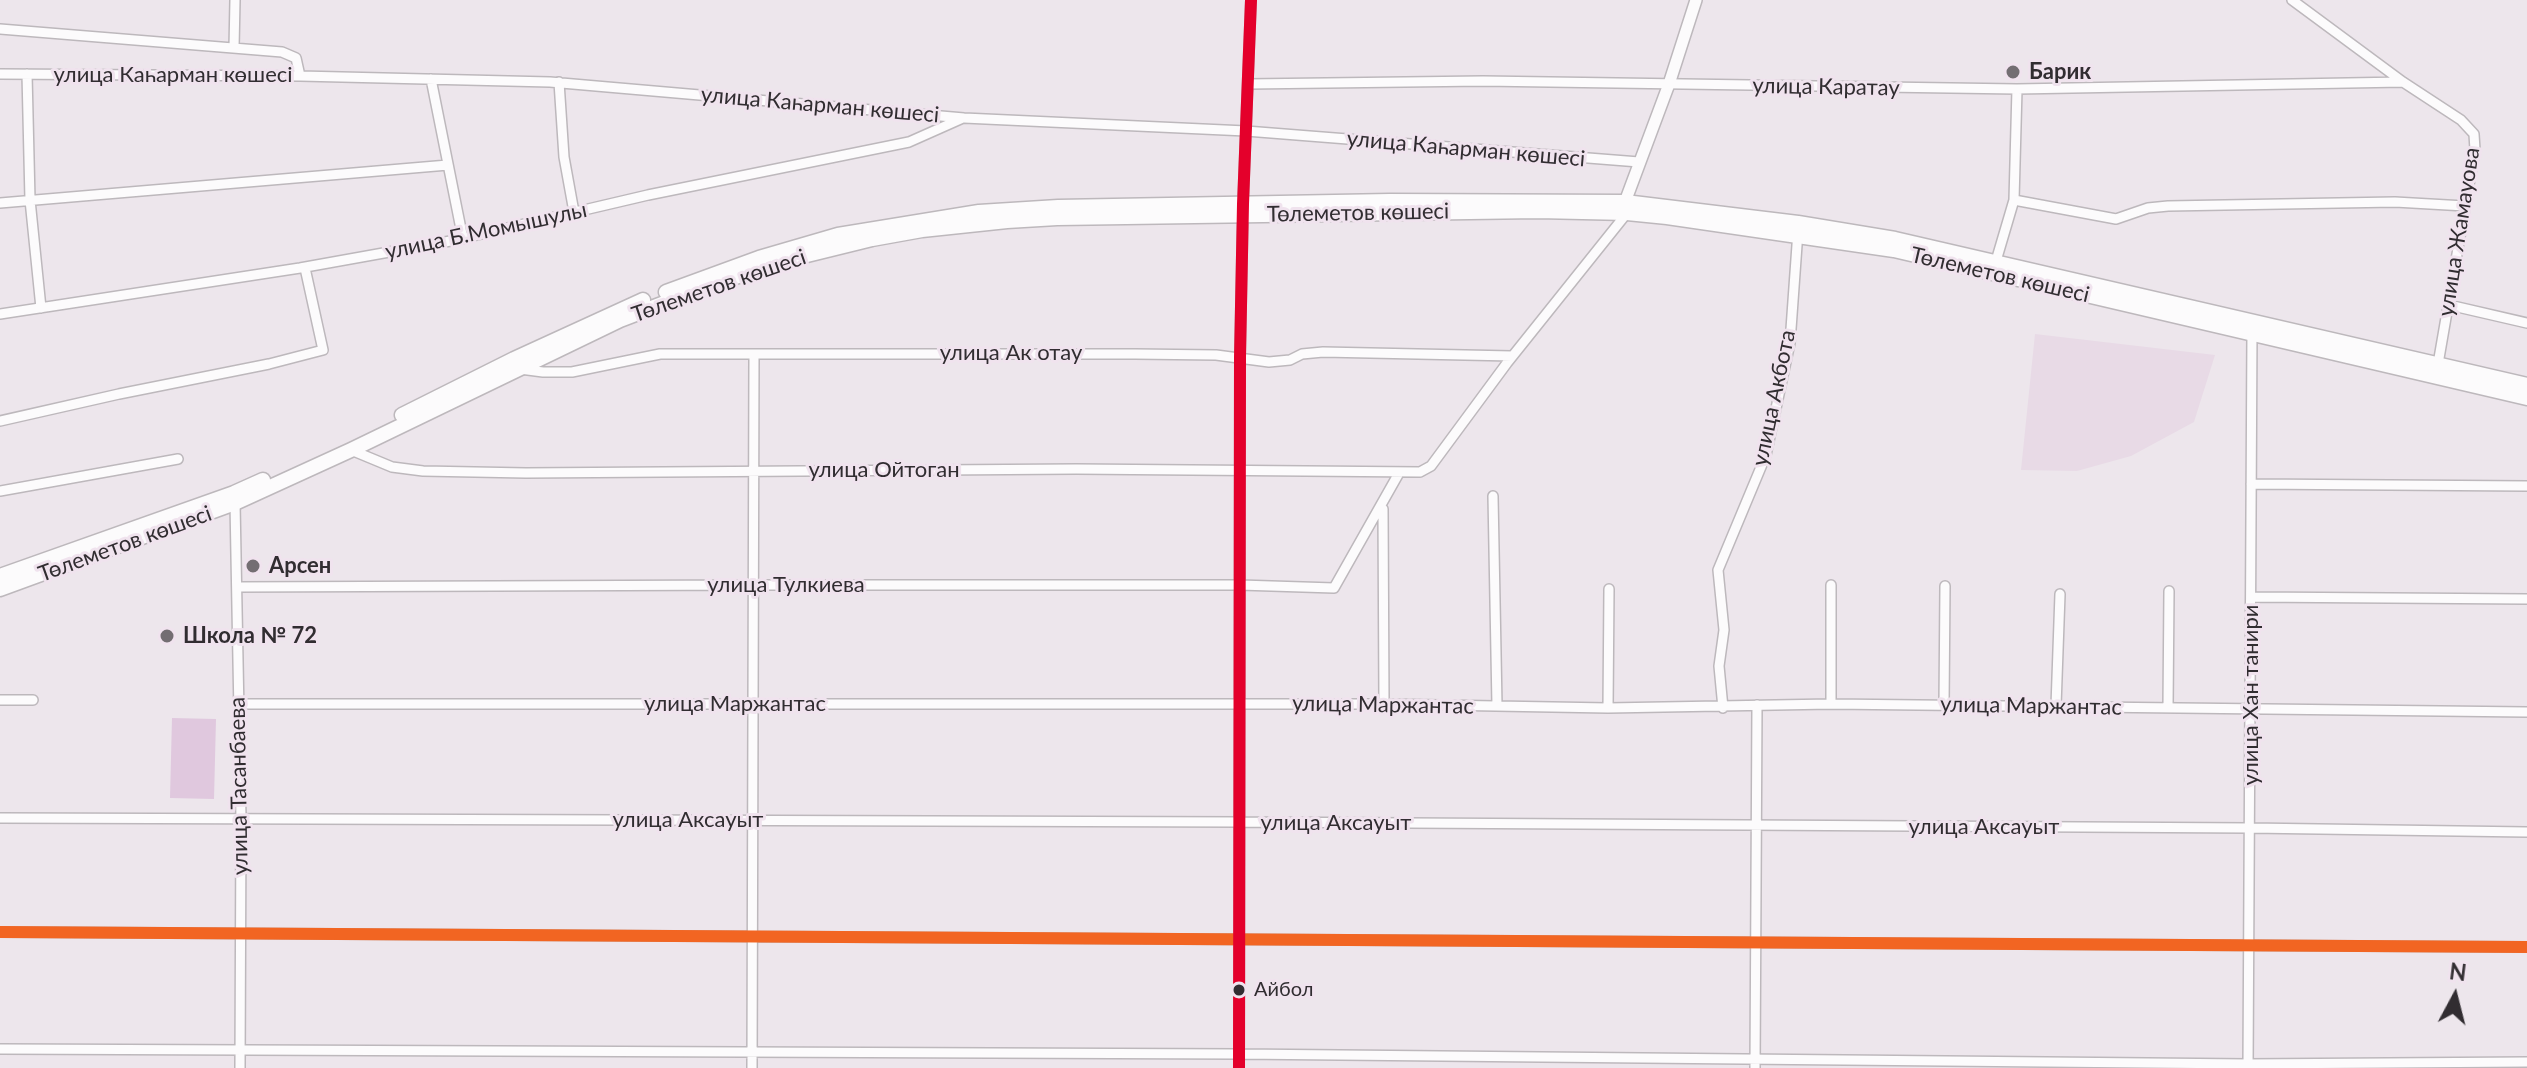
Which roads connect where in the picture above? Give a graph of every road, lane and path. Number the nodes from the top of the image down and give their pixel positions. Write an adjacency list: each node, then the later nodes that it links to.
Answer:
1 (235, 0): 6 (street)
2 (1251, 0): 13 (street)
3 (1696, 0): 14 (street)
4 (2292, 0): 12 (street, улица Жамауова)
5 (0, 29): 6 (street)
6 (234, 48): 9 (street)
7 (0, 74): 8 (street, улица Каһарман көшесі)
8 (27, 74): 9 (street, улица Каһарман көшесі); 20 (street)
9 (300, 76): 10 (street, улица Каһарман көшесі)
10 (431, 79): 11 (street, улица Каһарман көшесі); 19 (street)
11 (559, 82): 16 (street, улица Каһарман көшесі); 26 (street)
12 (2403, 82): 15 (street, улица Каратау); 23 (street, улица Жамауова)
13 (1248, 84): 14 (street, улица Каратау); 17 (street)
14 (1669, 84): 15 (street, улица Каратау); 18 (street)
15 (2017, 89): 21 (street)
16 (964, 118): 17 (street, улица Каһарман көшесі); 26 (street, улица Б.Момышулы)
17 (1246, 131): 18 (street, улица Каһарман көшесі); 25 (street)
18 (1639, 162): 24 (street)
19 (448, 165): 20 (street); 28 (street)
20 (30, 200): 22 (street); 32 (street)
21 (2014, 200): 23 (street); 29 (street)
22 (0, 203)
23 (2465, 206): 31 (street, улица Жамауова)
24 (1626, 208): 25 (main road, Төлеметов көшесі); 27 (main road, Төлеметов көшесі); 37 (street)
25 (1243, 210): 38 (street); 39 (main road, Төлеметов көшесі)
26 (574, 212): 28 (street, улица Б.Момышулы)
27 (1798, 229): 29 (main road, Төлеметов көшесі); 35 (main road, Төлеметов көшесі); 80 (street, улица Акбота)
28 (463, 239): 30 (street, улица Б.Момышулы)
29 (1996, 261): 35 (main road, Төлеметов көшесі)
30 (305, 268): 32 (street, улица Б.Момышулы); 43 (street)
31 (2449, 305): 34 (street); 40 (street, улица Жамауова)
32 (41, 308): 33 (street, улица Б.Момышулы)
33 (0, 314)
34 (2527, 323)
35 (2252, 329): 40 (main road, Төлеметов көшесі); 42 (main road, Төлеметов көшесі); 49 (street, улица Хан танири)
36 (754, 354): 38 (street, улица Ак отау); 39 (street, улица Ак отау); 47 (street)
37 (1512, 356): 38 (street, улица Ак отау); 48 (street, улица Ойтоган)
38 (1240, 357): 46 (street)
39 (517, 364): 44 (main road, Төлеметов көшесі); 55 (main road, Төлеметов көшесі)
40 (2438, 364): 41 (main road, Төлеметов көшесі)
41 (2527, 385)
42 (2527, 398)
43 (0, 421)
44 (351, 450): 47 (street, улица Ойтоган); 53 (main road, Төлеметов көшесі)
45 (178, 459): 51 (street)
46 (1239, 469): 47 (street, улица Ойтоган); 48 (street, улица Ойтоган); 57 (street)
47 (752, 472): 56 (street)
48 (1399, 473): 54 (street)
49 (2251, 484): 50 (street); 65 (street, улица Хан танири)
50 (2527, 486)
51 (0, 491)
52 (1493, 496): 76 (street)
53 (235, 503): 60 (street, улица Тасанбаева); 61 (main road, Төлеметов көшесі)
54 (1383, 505): 57 (street, улица Тулкиева); 72 (street)
55 (0, 576)
56 (752, 585): 57 (street, улица Тулкиева); 60 (street, улица Тулкиева); 70 (street)
57 (1240, 585): 71 (street)
58 (1831, 585): 73 (street)
59 (1945, 586): 75 (street)
60 (237, 587): 69 (street, улица Тасанбаева)
61 (0, 589)
62 (1609, 589): 79 (street)
63 (2169, 591): 78 (street)
64 (2060, 594): 77 (street)
65 (2251, 597): 66 (street); 81 (street, улица Хан танири)
66 (2527, 599)
67 (0, 700): 68 (street)
68 (33, 700)
69 (239, 704): 70 (street, улица Маржантас); 84 (street, улица Тасанбаева)
70 (751, 704): 71 (street, улица Маржантас); 85 (street)
71 (1239, 704): 72 (street, улица Маржантас); 86 (street)
72 (1384, 704): 76 (street, улица Маржантас)
73 (1831, 704): 74 (street, улица Маржантас); 75 (street, улица Маржантас)
74 (1757, 705): 80 (street, улица Маржантас); 87 (street)
75 (1944, 705): 77 (street, улица Маржантас)
76 (1497, 706): 79 (street, улица Маржантас)
77 (2056, 706): 78 (street, улица Маржантас)
78 (2168, 707): 81 (street, улица Маржантас)
79 (1608, 708): 80 (street, улица Маржантас)
80 (1723, 708)
81 (2251, 710): 82 (street, улица Маржантас); 88 (street, улица Хан танири)
82 (2527, 712)
83 (0, 818): 84 (street, улица Аксауыт)
84 (241, 819): 85 (street, улица Аксауыт); 91 (street, улица Тасанбаева)
85 (752, 820): 86 (street, улица Аксауыт); 92 (street)
86 (1240, 822): 87 (street, улица Аксауыт); 93 (street)
87 (1757, 826): 88 (street, улица Аксауыт); 94 (street)
88 (2250, 828): 89 (street, улица Аксауыт); 95 (street, улица Хан танири)
89 (2527, 832)
90 (0, 932): 91 (street)
91 (240, 933): 92 (street); 98 (street, улица Тасанбаева)
92 (752, 936): 93 (street); 99 (street)
93 (1240, 940): 94 (street); 100 (street)
94 (1756, 944): 95 (street); 102 (street)
95 (2250, 946): 96 (street); 103 (street, улица Хан танири)
96 (2527, 947)
97 (0, 1049): 98 (street)
98 (240, 1052): 99 (street); 104 (street, улица Тасанбаева)
99 (752, 1053): 100 (street); 105 (street)
100 (1239, 1054): 102 (street); 106 (street)
101 (2527, 1062): 103 (street)
102 (1755, 1064): 103 (street)
103 (2248, 1066)
104 (240, 1068)
105 (752, 1068)
106 (1239, 1068)

